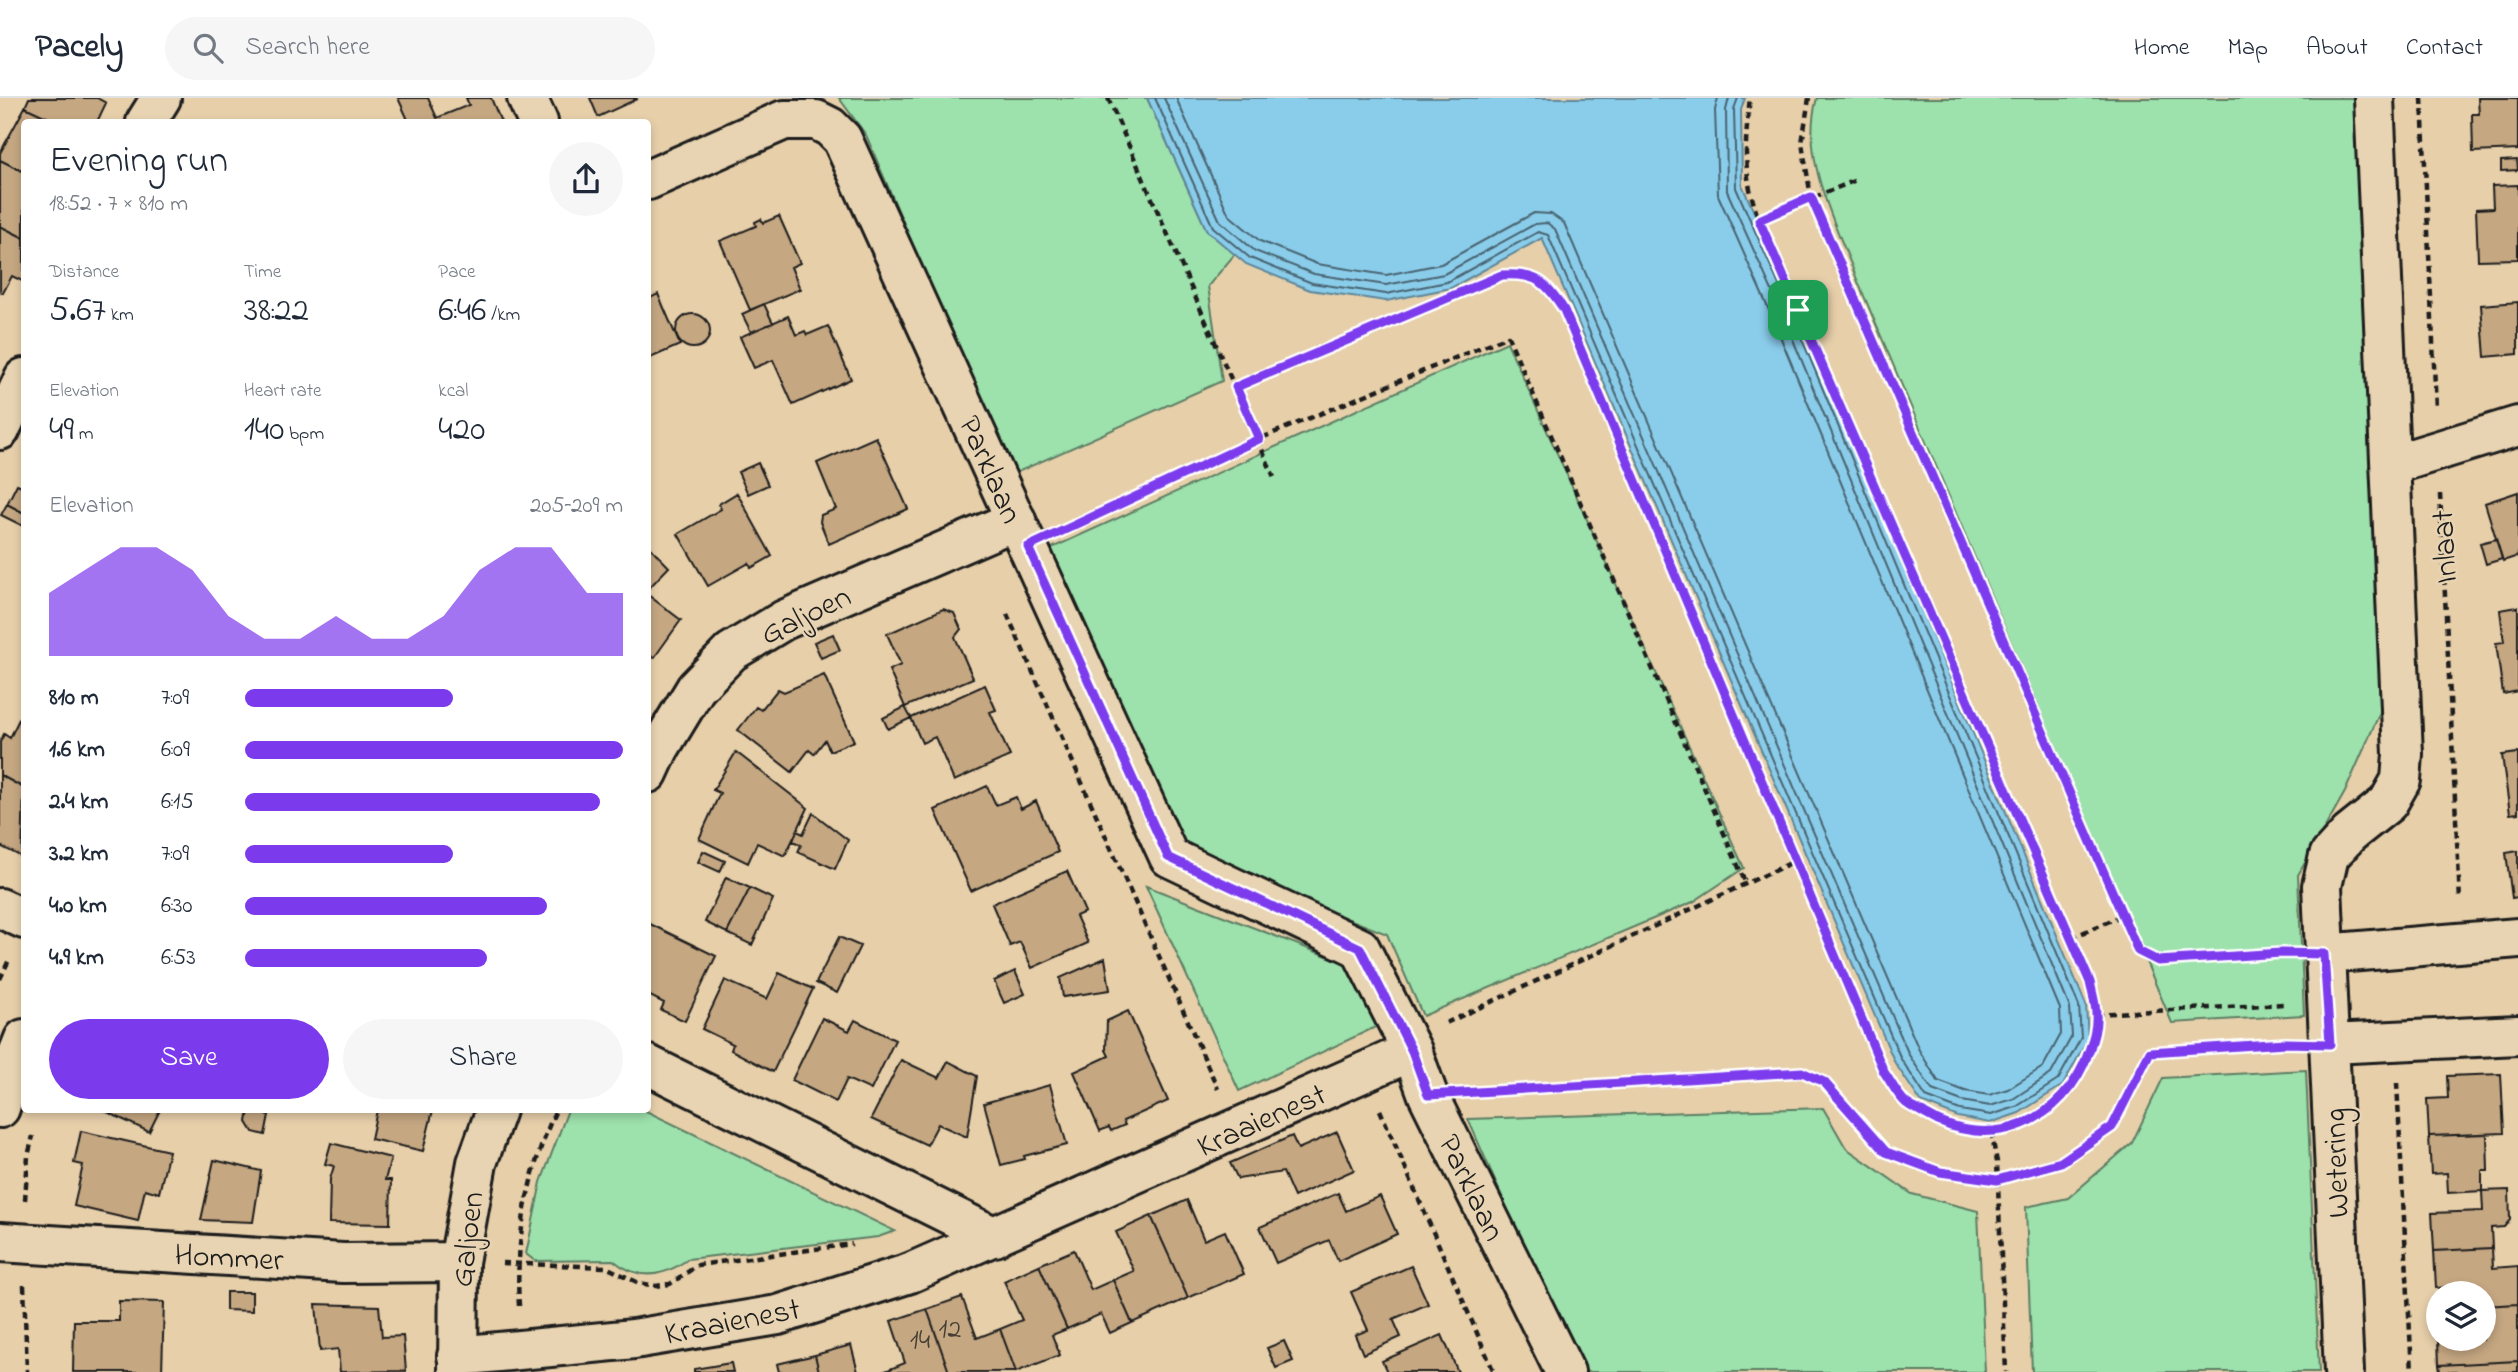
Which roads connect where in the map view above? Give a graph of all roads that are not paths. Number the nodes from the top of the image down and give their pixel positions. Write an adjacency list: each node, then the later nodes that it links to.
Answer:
1 (161, 98): 4 (street)
2 (527, 98): 5 (street)
3 (2374, 98): 10 (street, Inlaat)
4 (148, 119)
5 (537, 119)
6 (651, 179): 11 (street, Parklaan)
7 (21, 384): 9 (street)
8 (2518, 426): 10 (street)
9 (0, 430)
10 (2391, 465): 16 (street, Inlaat)
11 (1022, 534): 12 (street, Galjoen); 20 (street, Parklaan)
12 (651, 766)
13 (0, 908): 14 (street)
14 (21, 918)
15 (2518, 938): 16 (street)
16 (2324, 954): 18 (street, Wetering)
17 (2518, 1035): 18 (street)
18 (2330, 1044): 29 (street, Wetering)
19 (21, 1046): 22 (street)
20 (1410, 1046): 24 (street, Kraaienest); 28 (street, Parklaan)
21 (651, 1066): 24 (street)
22 (0, 1108)
23 (495, 1113): 26 (street, Galjoen)
24 (995, 1237): 27 (street, Kraaienest)
25 (0, 1242): 26 (street, Hommer)
26 (459, 1262): 27 (street, Galjoen)
27 (458, 1364)
28 (1565, 1372)
29 (2344, 1372)

